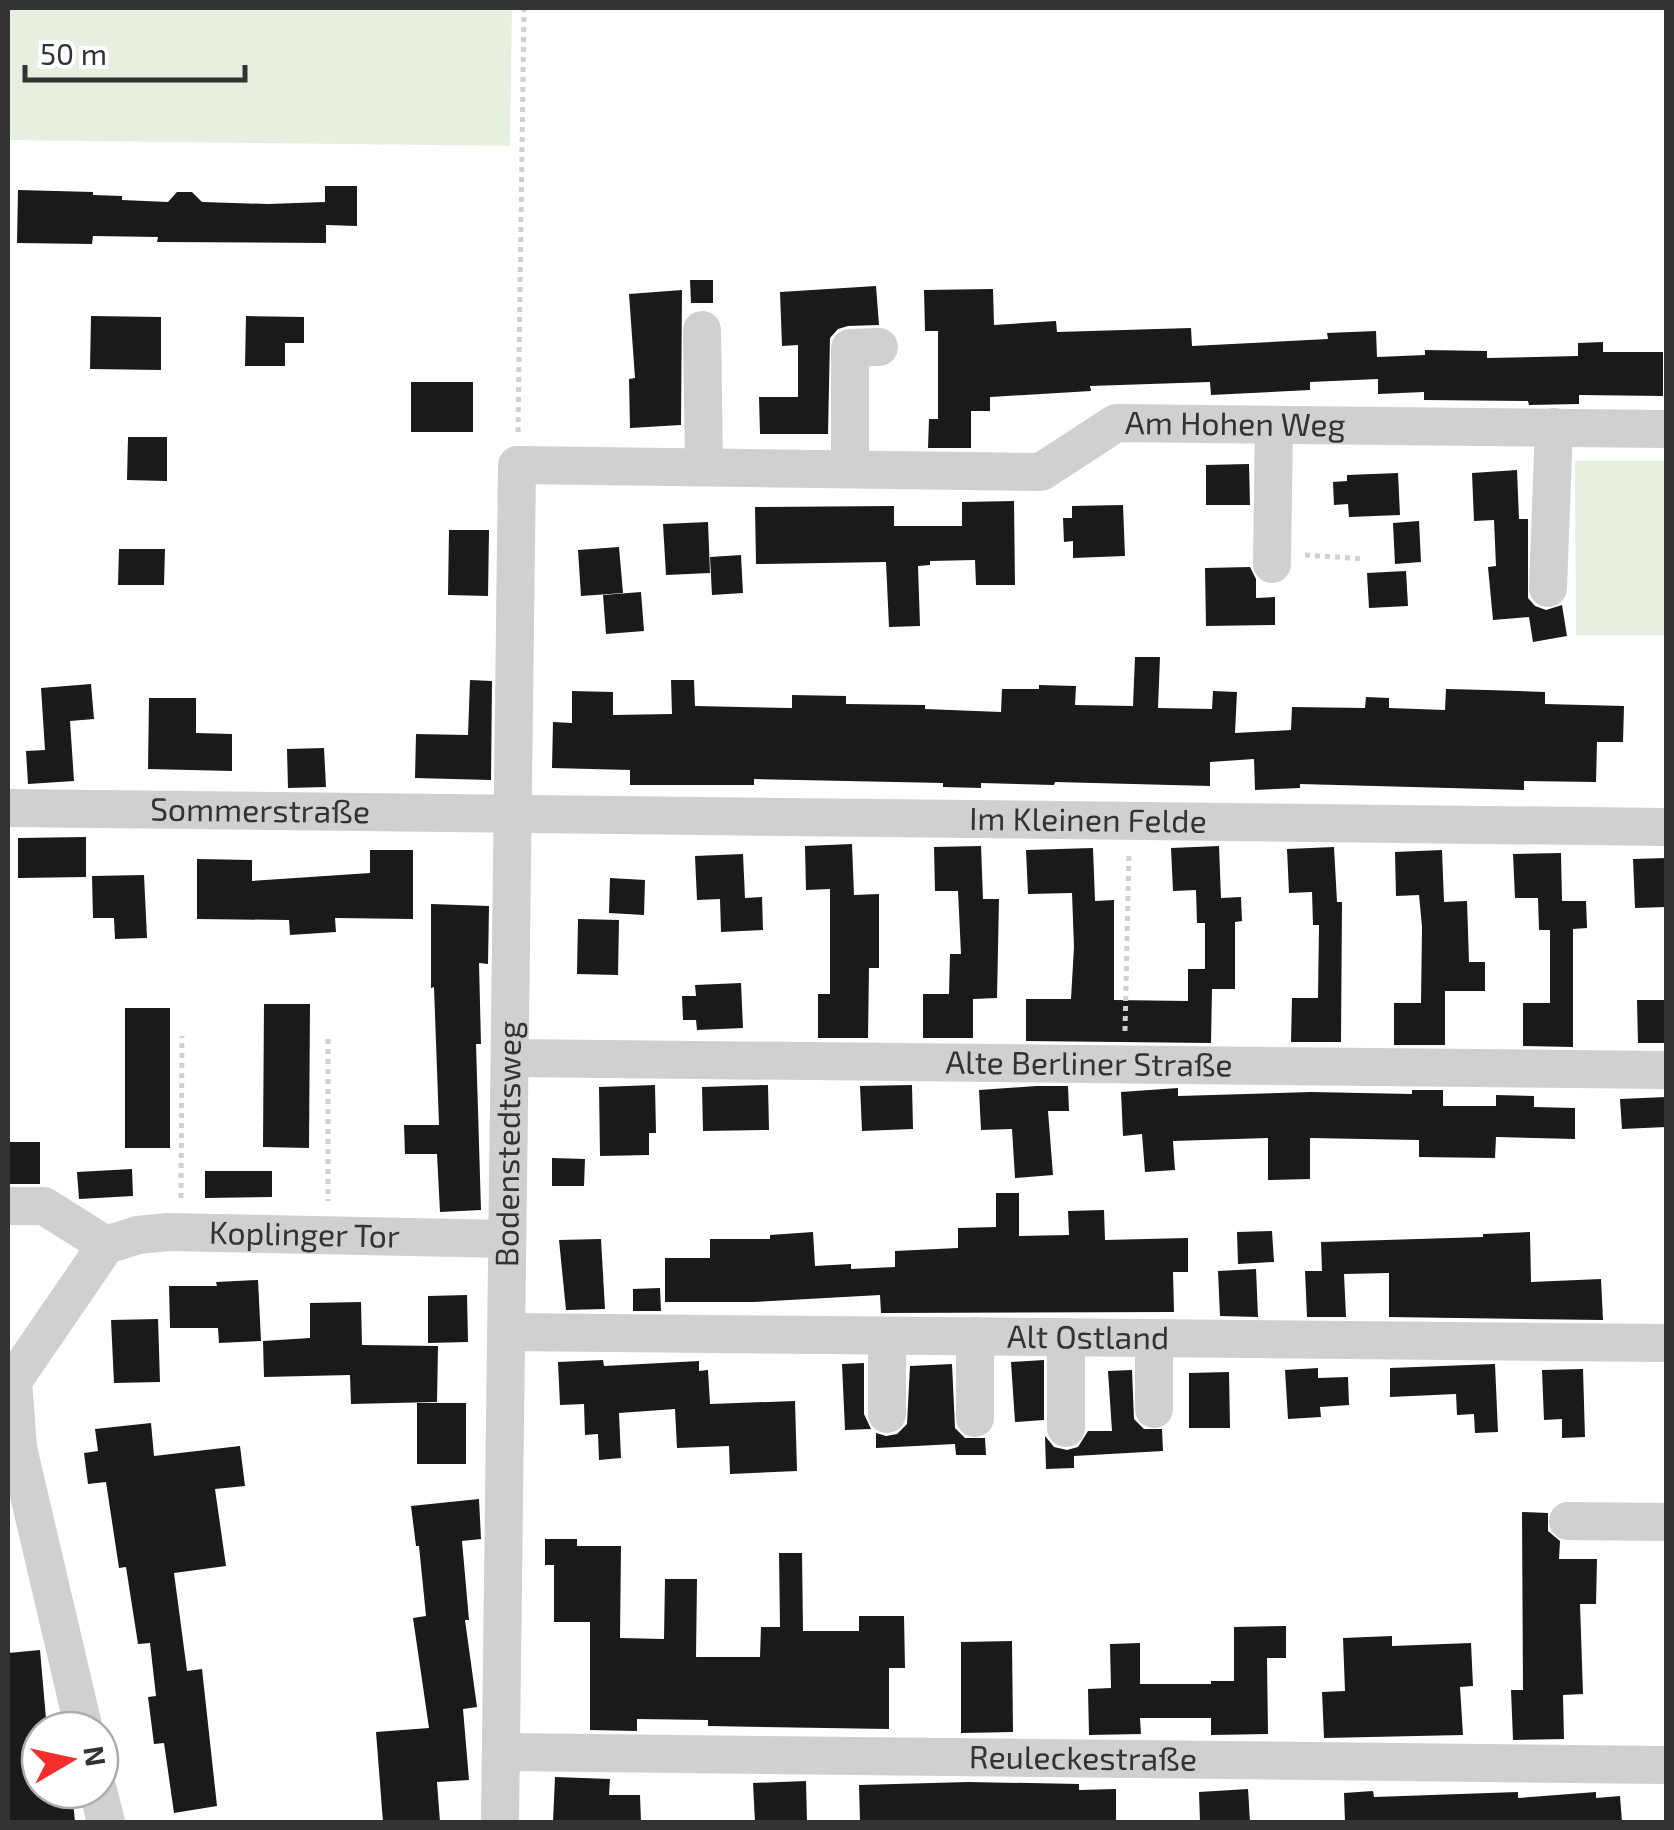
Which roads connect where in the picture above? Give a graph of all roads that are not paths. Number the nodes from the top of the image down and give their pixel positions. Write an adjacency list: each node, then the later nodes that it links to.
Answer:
1 (702, 330): 7 (street)
2 (880, 347): 8 (street)
3 (1274, 425): 4 (street, Am Hohen Weg); 8 (street, Am Hohen Weg); 9 (street)
4 (1554, 427): 5 (street, Am Hohen Weg); 10 (street)
5 (1666, 429)
6 (517, 465): 7 (street, Am Hohen Weg); 12 (street, Bodenstedtsweg)
7 (704, 467): 8 (street, Am Hohen Weg)
8 (850, 469)
9 (1272, 559)
10 (1548, 588)
11 (8, 808): 12 (street, Sommerstraße)
12 (511, 812): 13 (street, Im Kleinen Felde); 14 (street, Bodenstedtsweg)
13 (1666, 827)
14 (512, 1058): 15 (street, Alte Berliner Straße); 17 (street, Bodenstedtsweg)
15 (1666, 1070)
16 (8, 1206): 18 (street)
17 (507, 1238): 18 (street, Koplinger Tor); 19 (street, Bodenstedtsweg)
18 (106, 1245): 29 (street)
19 (508, 1332): 20 (street, Alt Ostland); 33 (street, Bodenstedtsweg)
20 (888, 1336): 21 (street, Alt Ostland); 26 (street)
21 (975, 1336): 22 (street, Alt Ostland); 27 (street)
22 (1066, 1337): 23 (street, Alt Ostland); 28 (street)
23 (1154, 1338): 24 (street, Alt Ostland); 25 (street)
24 (1666, 1343)
25 (1154, 1409)
26 (887, 1414)
27 (975, 1418)
28 (1066, 1428)
29 (13, 1448): 32 (street)
30 (1568, 1520): 31 (street)
31 (1666, 1522)
32 (79, 1710)
33 (501, 1752): 34 (street, Reuleckestraße); 35 (street, Bodenstedtsweg)
34 (1666, 1764)
35 (500, 1822)

